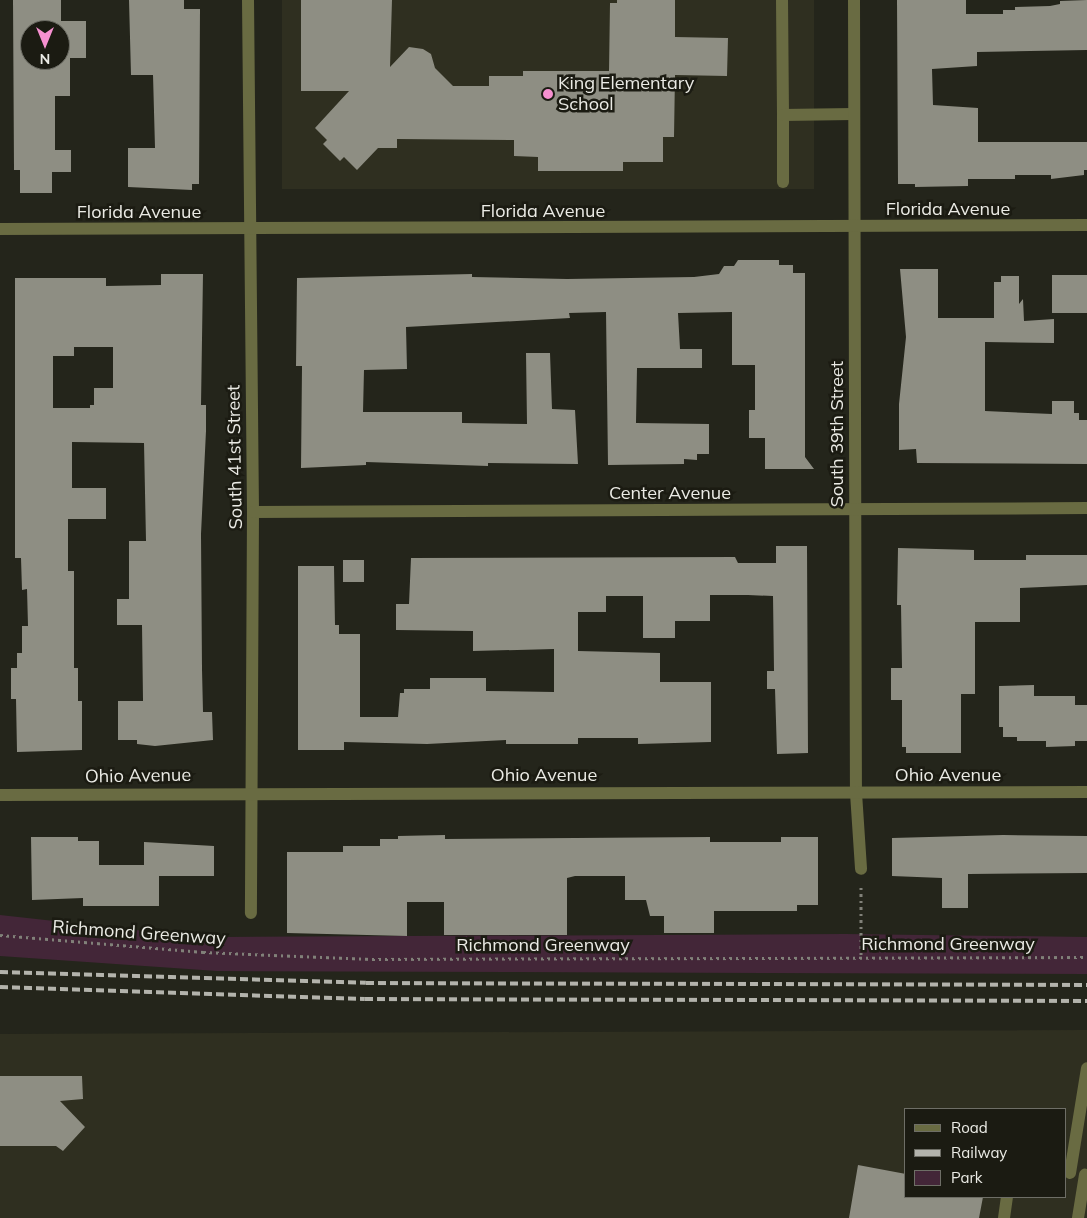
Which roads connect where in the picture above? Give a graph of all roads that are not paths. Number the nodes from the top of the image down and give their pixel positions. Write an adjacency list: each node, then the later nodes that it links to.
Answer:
1 (248, 0): 10 (street, South 41st Street)
2 (782, 0): 4 (street)
3 (854, 0): 5 (street, South 39th Street)
4 (783, 114): 5 (street); 6 (street)
5 (853, 114): 8 (street, South 39th Street)
6 (783, 182)
7 (1087, 225): 8 (street, Florida Avenue)
8 (854, 227): 10 (street, Florida Avenue); 12 (street, South 39th Street)
9 (0, 229): 10 (street, Florida Avenue)
10 (249, 230): 13 (street, South 41st Street)
11 (1087, 508): 12 (street, Center Avenue)
12 (855, 509): 13 (street, Center Avenue); 16 (street, South 39th Street)
13 (253, 512): 14 (street, South 41st Street)
14 (250, 792): 16 (street, Ohio Avenue); 17 (street, Ohio Avenue); 19 (street, South 41st Street)
15 (1087, 792): 16 (street, Ohio Avenue)
16 (856, 793): 18 (street, South 39th Street)
17 (0, 795)
18 (860, 868)
19 (250, 913)
20 (1087, 1068): 21 (street)
21 (1070, 1173)
22 (1085, 1175): 25 (street)
23 (1007, 1198): 24 (street)
24 (1004, 1218)
25 (1078, 1218)

